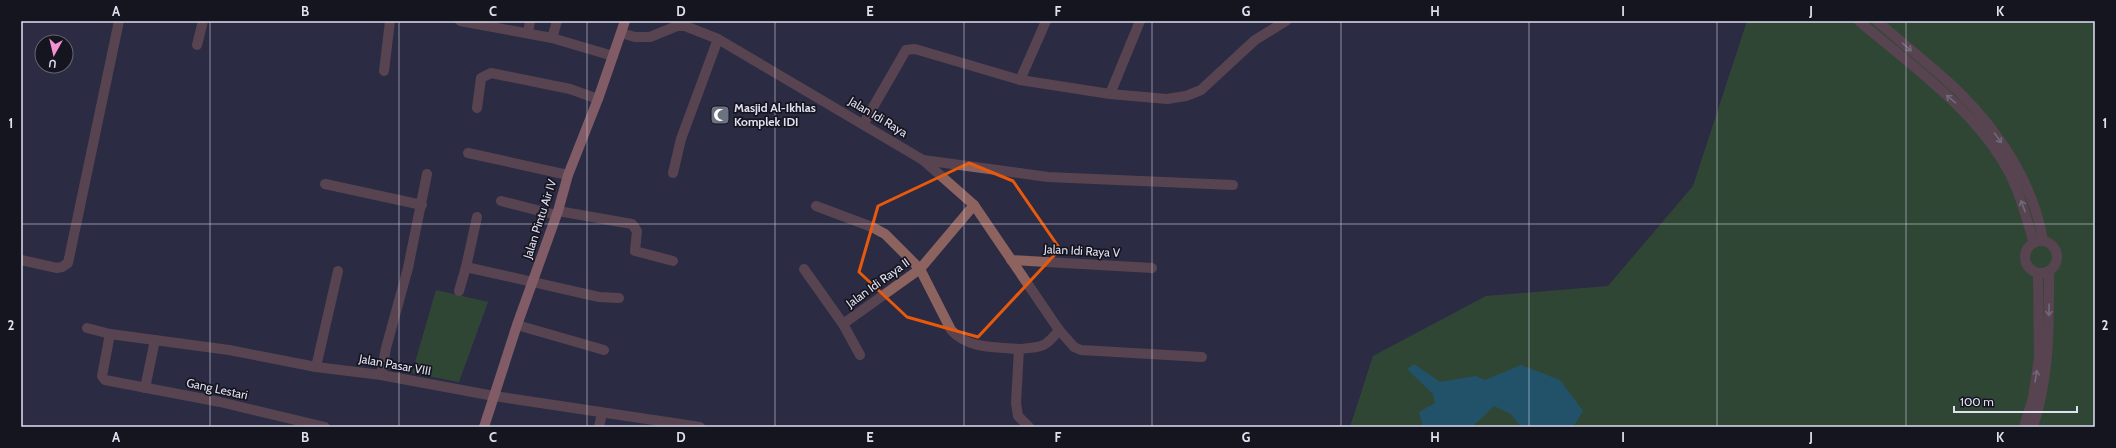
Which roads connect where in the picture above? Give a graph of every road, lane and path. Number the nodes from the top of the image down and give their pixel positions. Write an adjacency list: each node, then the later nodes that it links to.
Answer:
1 (119, 21): 39 (street)
2 (203, 21): 17 (street)
3 (390, 21): 19 (street)
4 (460, 21): 13 (street)
5 (530, 21): 13 (street)
6 (556, 21): 15 (street)
7 (625, 21): 14 (main road, Jalan Pintu Air IV)
8 (1046, 21): 20 (street)
9 (1140, 21): 21 (street)
10 (1286, 21): 21 (street)
11 (1859, 21): 38 (street, one-way to 11)
12 (1877, 21): 38 (street, one-way to 38)
13 (528, 33): 15 (street)
14 (621, 33): 16 (street, Jalan Idi Raya); 18 (main road, Jalan Pintu Air IV)
15 (552, 38): 18 (street)
16 (718, 39): 24 (street, Jalan Idi Raya); 27 (street)
17 (197, 45)
18 (613, 56): 22 (main road, Jalan Pintu Air IV)
19 (384, 71)
20 (1020, 80): 21 (street); 24 (street)
21 (1110, 94)
22 (598, 99): 23 (street); 29 (main road, Jalan Pintu Air IV)
23 (477, 108)
24 (864, 124): 26 (street, Jalan Idi Raya)
25 (468, 153): 29 (street)
26 (923, 160): 31 (street); 34 (street, Jalan Idi Raya)
27 (673, 173)
28 (427, 174): 33 (street)
29 (568, 175): 36 (main road, Jalan Pintu Air IV)
30 (325, 184): 33 (street)
31 (1233, 185)
32 (501, 201): 36 (street)
33 (422, 205): 63 (street)
34 (974, 205): 40 (street, Jalan Idi Raya); 45 (street, Jalan Idi Raya II)
35 (816, 206): 45 (street)
36 (557, 213): 41 (street); 49 (main road, Jalan Pintu Air IV)
37 (477, 217): 42 (street)
38 (2038, 242): 47 (street); 48 (street)
39 (21, 260)
40 (1011, 260): 43 (street, Jalan Idi Raya V); 55 (street, Jalan Idi Raya)
41 (673, 261)
42 (466, 267): 49 (street); 50 (street)
43 (1152, 268)
44 (804, 269): 52 (street)
45 (920, 269): 52 (street, Jalan Idi Raya II); 58 (street)
46 (338, 271): 62 (street)
47 (2049, 271): 48 (street); 73 (street, one-way to 73)
48 (2038, 273): 72 (street, one-way to 48)
49 (533, 283): 51 (street); 53 (main road, Jalan Pintu Air IV)
50 (459, 291)
51 (619, 298)
52 (843, 324): 60 (street)
53 (517, 325): 59 (street); 65 (main road, Jalan Pintu Air IV)
54 (86, 328): 56 (street, Jalan Pasar VIII)
55 (1059, 330): 58 (street); 61 (street, Jalan Idi Raya)
56 (110, 334): 57 (street, Jalan Pasar VIII); 64 (street, Gang Lestari)
57 (155, 340): 62 (street, Jalan Pasar VIII); 64 (street)
58 (1019, 349): 71 (street)
59 (604, 350)
60 (860, 355)
61 (1202, 357)
62 (316, 366): 63 (street, Jalan Pasar VIII)
63 (381, 375): 65 (street, Jalan Pasar VIII)
64 (145, 388): 67 (street, Gang Lestari)
65 (494, 396): 66 (street, Jalan Pasar VIII); 68 (main road, Jalan Pintu Air IV)
66 (602, 413): 69 (street); 70 (street, Jalan Pasar VIII)
67 (325, 427)
68 (484, 427)
69 (599, 427)
70 (700, 427)
71 (1029, 427)
72 (2024, 427)
73 (2033, 427)

